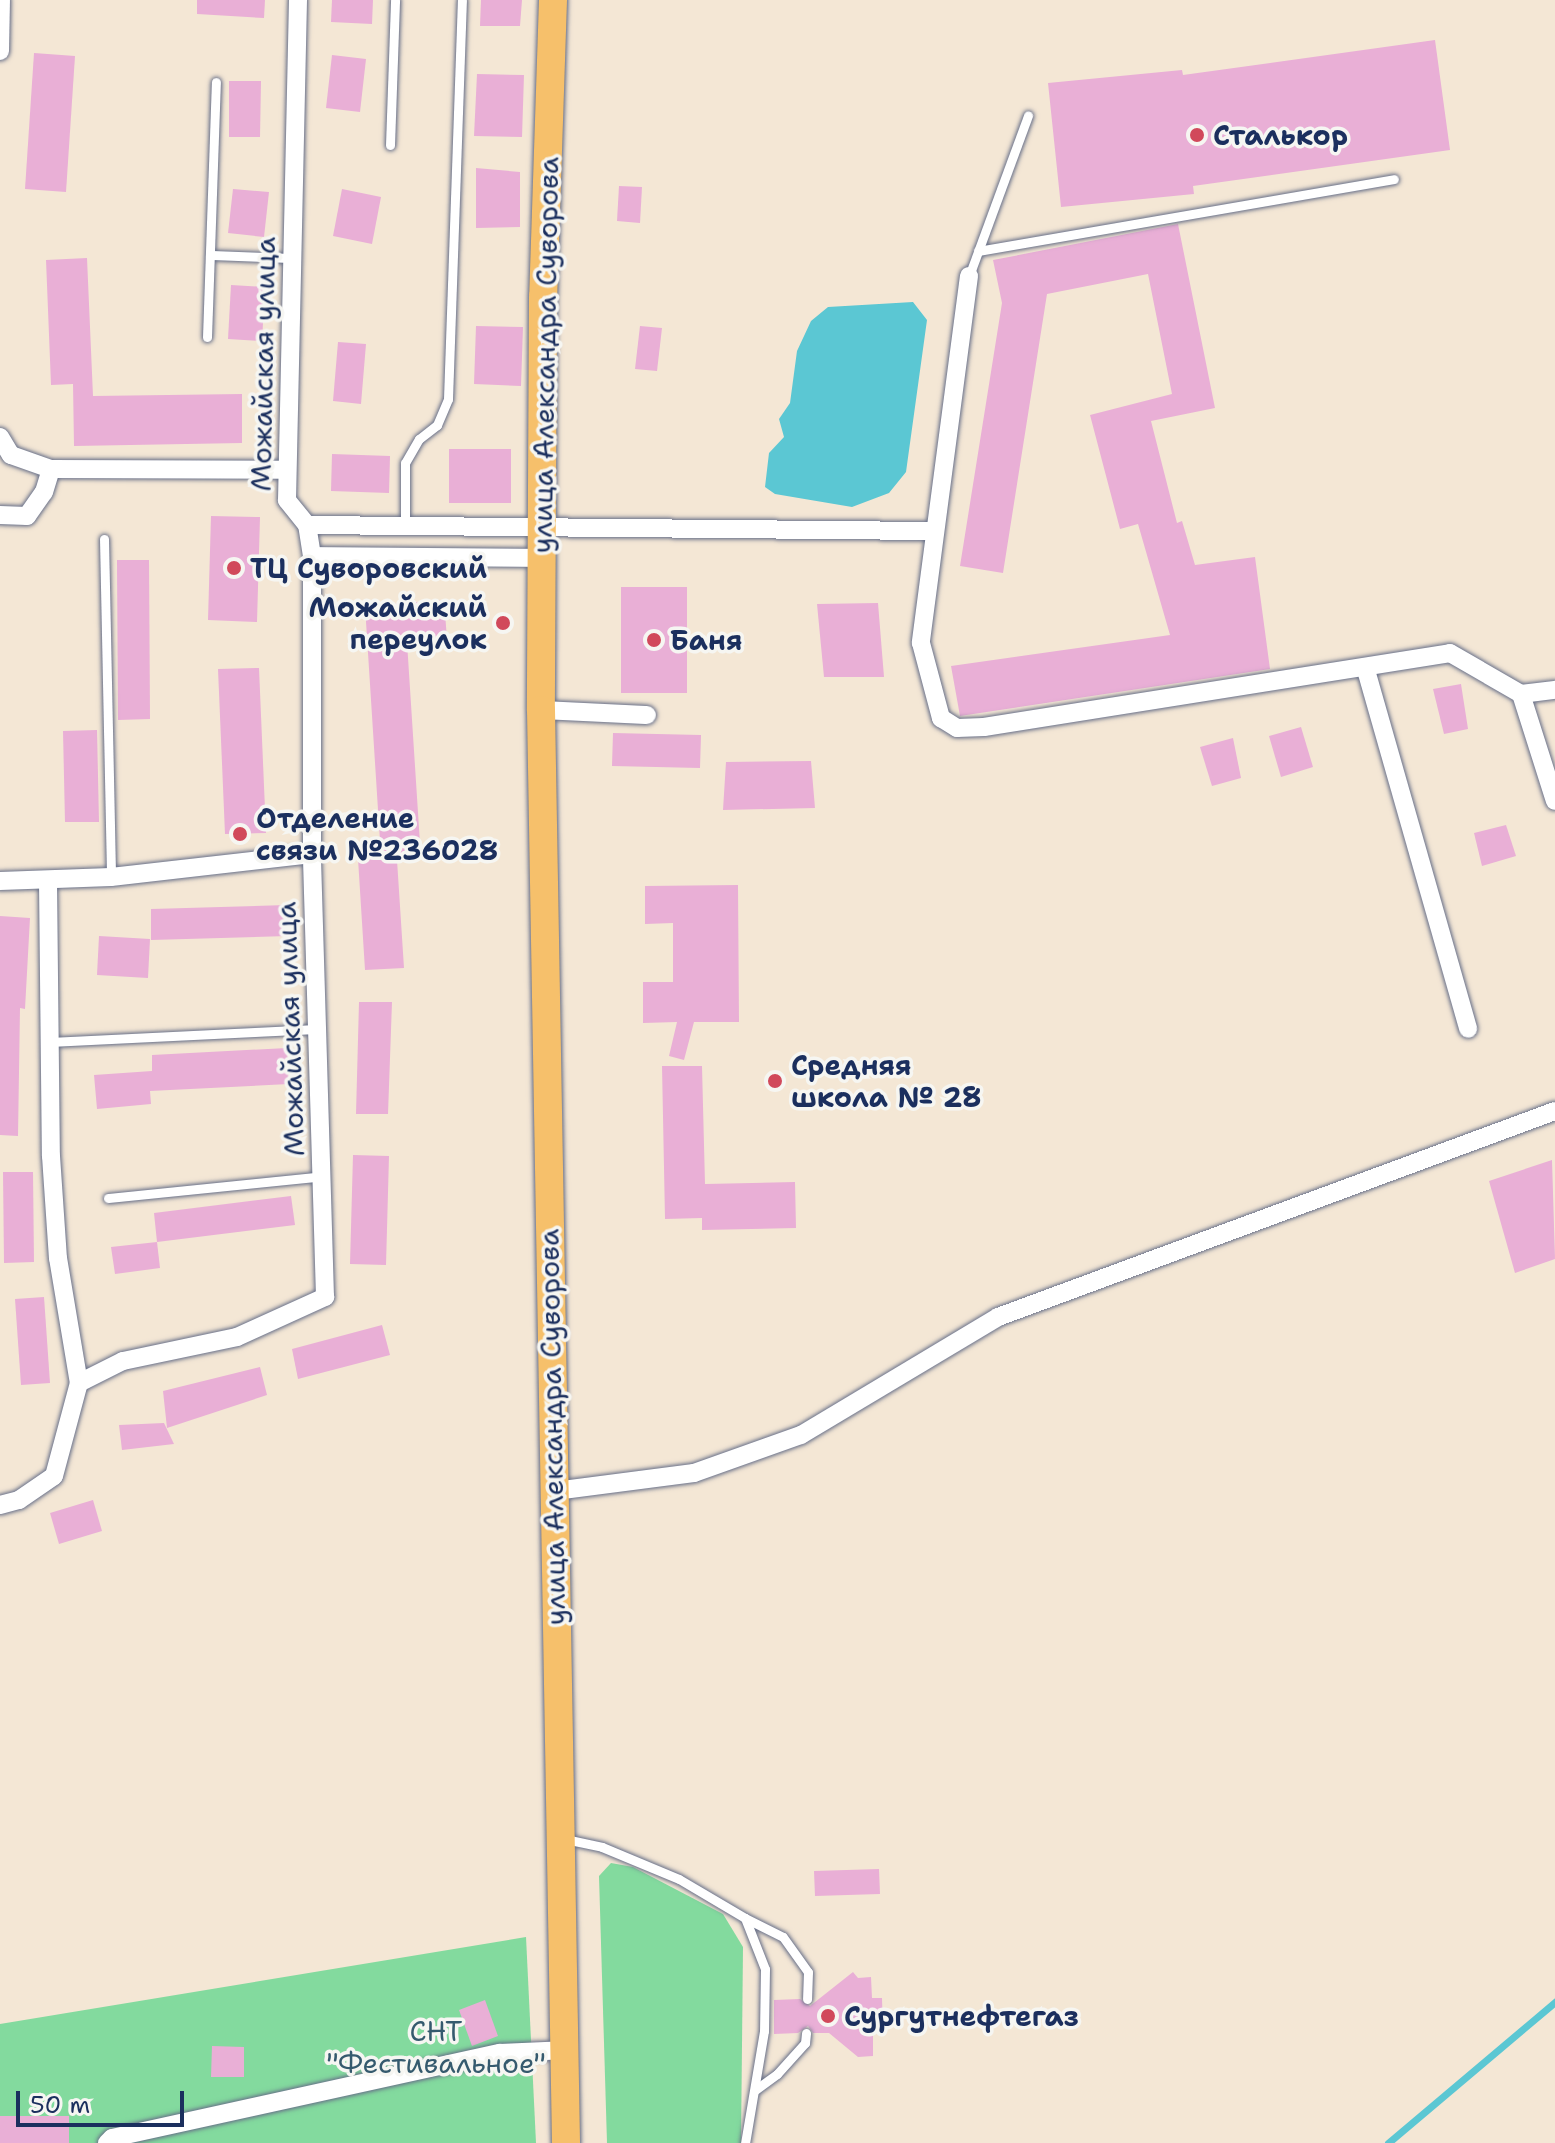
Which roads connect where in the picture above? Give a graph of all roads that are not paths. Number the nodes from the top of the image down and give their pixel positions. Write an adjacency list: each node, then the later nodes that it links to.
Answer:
1 (1, 0): 6 (street)
2 (298, 0): 14 (street, Можайская улица)
3 (395, 0): 10 (lane)
4 (462, 0): 22 (lane)
5 (553, 0): 23 (main road, улица Александра Суворова)
6 (0, 28): 7 (street)
7 (0, 51)
8 (216, 82): 13 (lane)
9 (1028, 116): 12 (lane)
10 (390, 145)
11 (1394, 179): 12 (lane)
12 (978, 251): 15 (lane)
13 (210, 255): 14 (lane); 16 (lane)
14 (292, 258): 19 (street, Можайская улица)
15 (969, 276): 24 (street)
16 (207, 337)
17 (0, 437): 18 (street)
18 (51, 469): 19 (street); 20 (street)
19 (287, 470): 21 (street, Можайская улица)
20 (0, 515)
21 (307, 525): 22 (street); 26 (street, Можайская улица)
22 (405, 527): 23 (street)
23 (541, 528): 24 (street); 27 (main road, улица Александра Суворова)
24 (933, 531): 28 (street)
25 (104, 539): 35 (lane)
26 (312, 556): 27 (street); 34 (street, Можайская улица)
27 (542, 558): 31 (main road, улица Александра Суворова)
28 (1366, 670): 30 (street); 39 (street)
29 (1555, 690): 30 (street)
30 (1521, 694): 33 (street)
31 (541, 710): 32 (street); 45 (main road, улица Александра Суворова)
32 (647, 715)
33 (1555, 801)
34 (312, 854): 35 (street); 38 (street, Можайская улица)
35 (111, 877): 37 (street)
36 (0, 881): 37 (street)
37 (48, 881): 40 (street)
38 (321, 1029): 40 (lane); 42 (street, Можайская улица)
39 (1468, 1029)
40 (49, 1042): 44 (street)
41 (1555, 1111): 45 (street)
42 (323, 1176): 43 (lane); 44 (street, Можайская улица)
43 (108, 1198)
44 (79, 1383): 46 (street)
45 (555, 1491): 47 (main road, улица Александра Суворова)
46 (0, 1505)
47 (562, 1838): 48 (lane); 51 (main road, улица Александра Суворова)
48 (745, 1918): 49 (lane); 52 (lane)
49 (807, 1999)
50 (806, 2033): 52 (lane)
51 (568, 2050): 53 (street); 54 (main road, улица Александра Суворова)
52 (755, 2090): 55 (lane)
53 (107, 2143)
54 (566, 2143)
55 (745, 2143)

